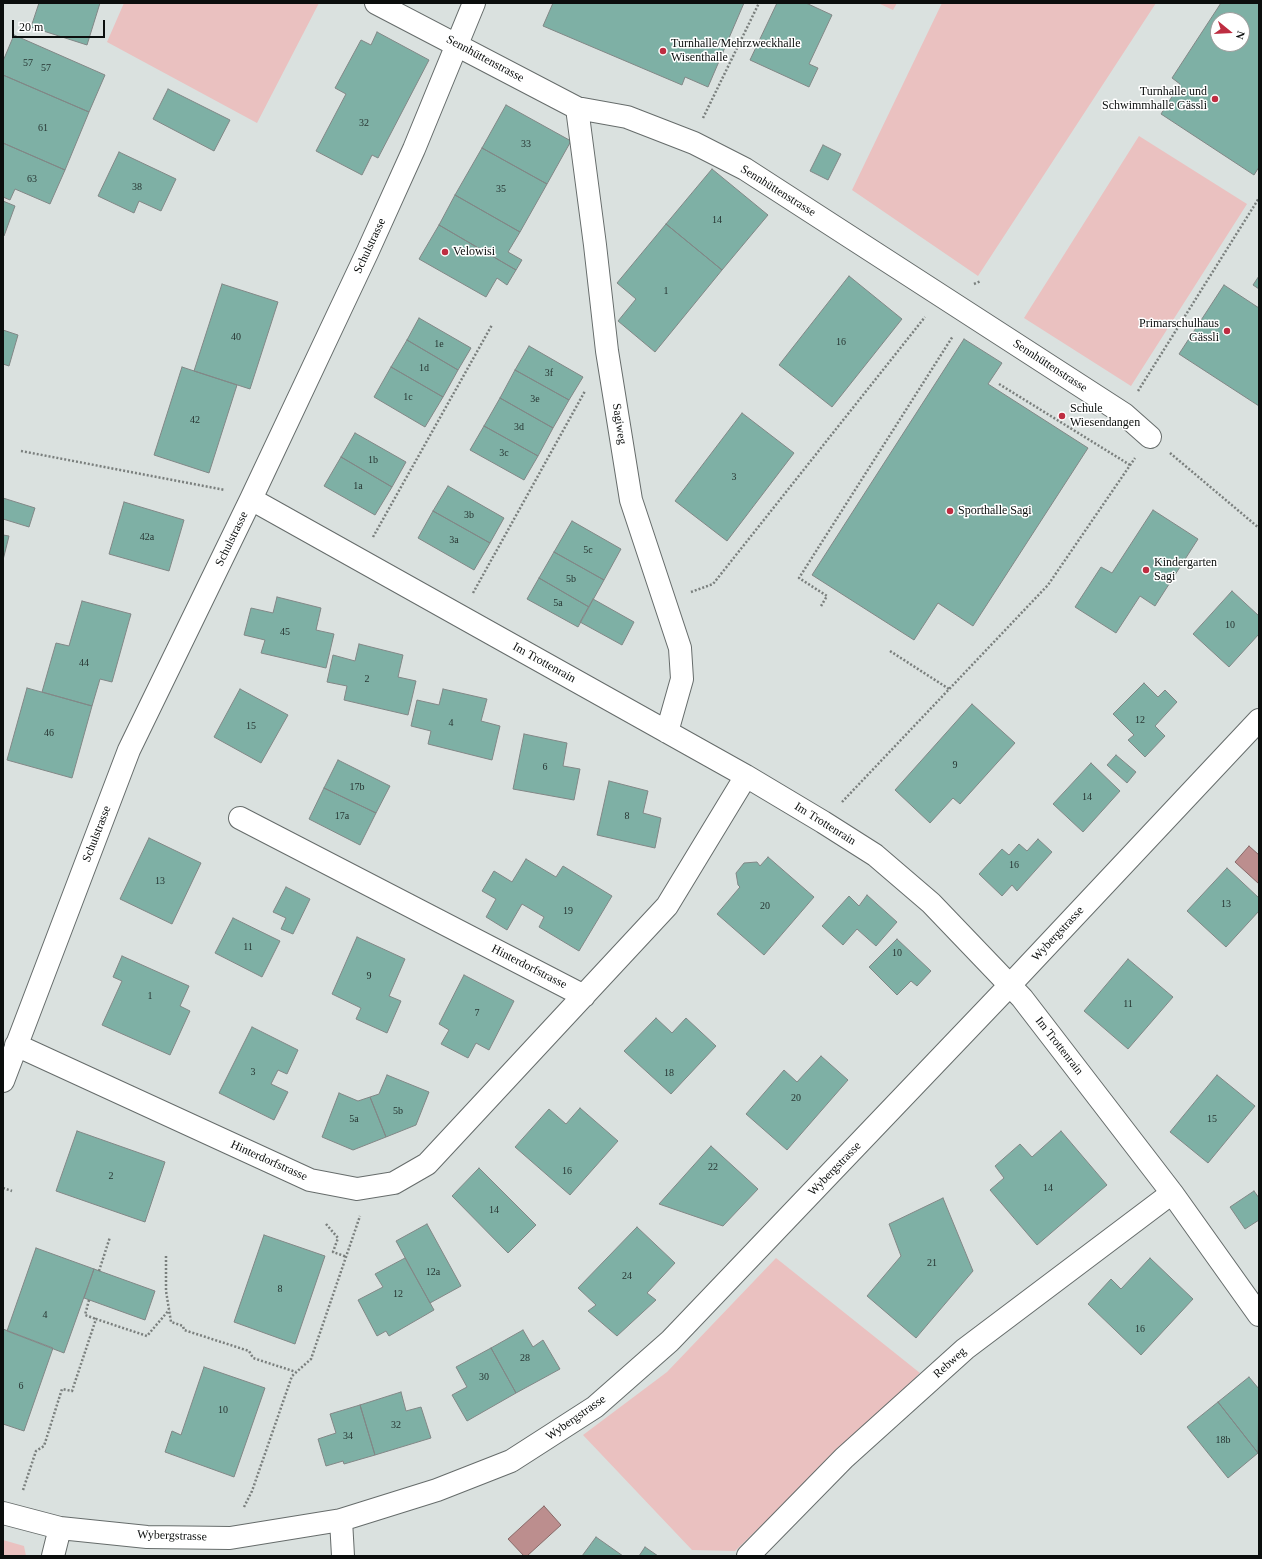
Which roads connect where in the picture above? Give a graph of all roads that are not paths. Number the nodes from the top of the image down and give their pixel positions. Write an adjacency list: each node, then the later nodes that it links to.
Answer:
1 (376, 3): 3 (street, Sennhüttenstrasse)
2 (474, 3): 3 (street, Schulstrasse)
3 (457, 44): 4 (street, Sennhüttenstrasse); 6 (street, Schulstrasse)
4 (577, 108): 5 (street, Sennhüttenstrasse); 8 (street, Sagiweg)
5 (1150, 437)
6 (251, 499): 8 (street, Im Trottenrain); 13 (street, Schulstrasse)
7 (1259, 720): 11 (street, Wybergstrasse)
8 (667, 732): 9 (street, Im Trottenrain)
9 (746, 776): 11 (street, Im Trottenrain); 12 (street, Hinterdorfstrasse)
10 (240, 818): 12 (street, Hinterdorfstrasse)
11 (1010, 985): 15 (street, Im Trottenrain); 18 (street, Wybergstrasse)
12 (584, 996): 13 (street, Hinterdorfstrasse)
13 (16, 1045): 14 (street, Schulstrasse)
14 (3, 1081)
15 (1172, 1193): 16 (street, Im Trottenrain); 22 (street, Rebweg)
16 (1259, 1315)
17 (9, 1514): 19 (street, Wybergstrasse)
18 (341, 1520): 19 (street, Wybergstrasse); 21 (street)
19 (60, 1528): 20 (street)
20 (53, 1556)
21 (343, 1556)
22 (748, 1556)

